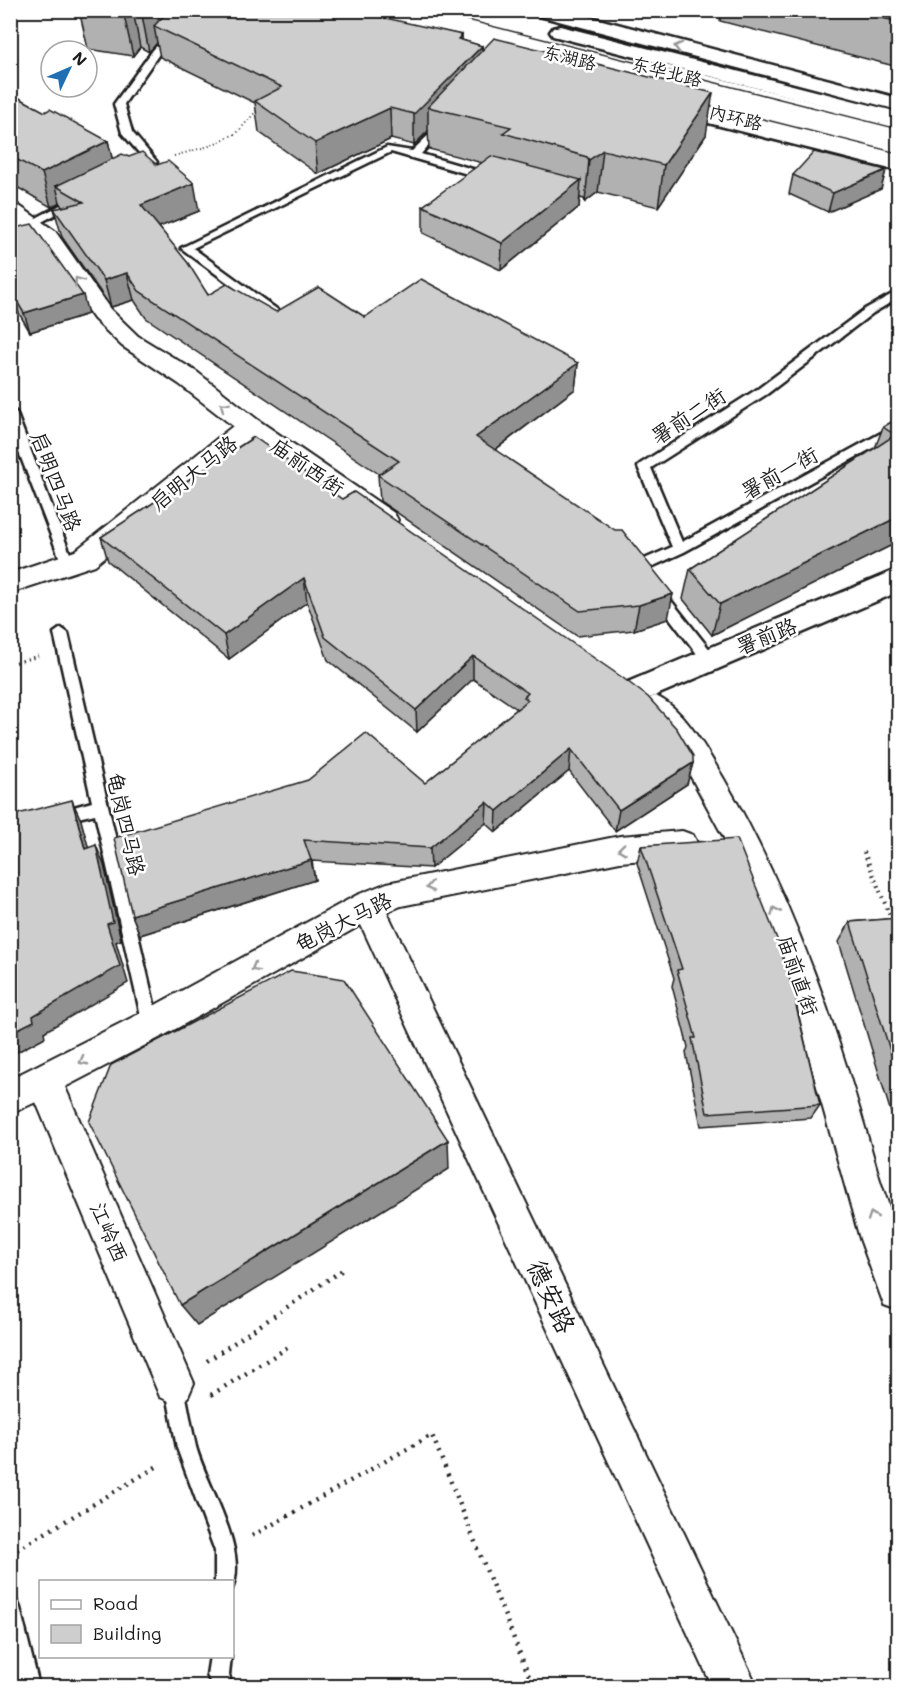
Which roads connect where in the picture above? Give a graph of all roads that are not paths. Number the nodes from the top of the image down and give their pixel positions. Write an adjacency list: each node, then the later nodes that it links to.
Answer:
1 (196, 10): 18 (lane)
2 (398, 10): 5 (main road, 东华北路)
3 (569, 18): 6 (main road, 东华北路); 6 (main road); 10 (main road, 东华北路, one-way to 3)
4 (376, 19): 14 (main road, 东湖路, bridge); 16 (main road, 内环路)
5 (455, 22): 6 (main road, 东华北路); 7 (main road)
6 (531, 24): 8 (main road); 11 (main road, 内环路); 13 (main road, 东华北路)
7 (464, 54)
8 (501, 63)
9 (646, 101): 17 (main road)
10 (898, 104)
11 (898, 118)
12 (446, 122): 15 (lane)
13 (898, 129)
14 (898, 141)
15 (414, 155): 19 (lane); 23 (lane)
16 (898, 156)
17 (898, 165)
18 (131, 172)
19 (502, 181)
20 (81, 198): 21 (lane)
21 (29, 228): 25 (street, 庙前西街, one-way to 21)
22 (898, 294): 28 (lane, 署前二街)
23 (278, 315)
24 (10, 412): 29 (lane, 启明四马路)
25 (249, 426): 27 (street, 庙前西街); 29 (street, 启明大马路)
26 (898, 429): 28 (lane, 署前一街)
27 (405, 534)
28 (678, 549): 33 (lane)
29 (68, 564): 31 (street, 启明大马路)
30 (898, 580): 33 (main road, 署前路)
31 (10, 583)
32 (61, 633): 36 (lane, 龟岗四马路)
33 (709, 659): 35 (main road, 署前路)
34 (610, 675): 35 (street)
35 (634, 692): 38 (street, 庙前直街)
36 (101, 806): 37 (lane); 40 (lane, 龟岗四马路)
37 (44, 821)
38 (743, 840): 39 (street, 龟岗大马路, one-way to 39); 43 (street, 庙前直街, one-way to 38)
39 (368, 905): 40 (street, 龟岗大马路, one-way to 40); 50 (street, 德安路)
40 (151, 1025): 41 (street, 龟岗大马路, one-way to 41)
41 (45, 1081): 42 (street, 龟岗大马路); 44 (street, 江岭西)
42 (10, 1097)
43 (898, 1291)
44 (177, 1399): 45 (lane)
45 (225, 1580)
46 (10, 1608): 48 (lane)
47 (221, 1658): 49 (lane)
48 (29, 1686)
49 (222, 1686)
50 (735, 1686)

